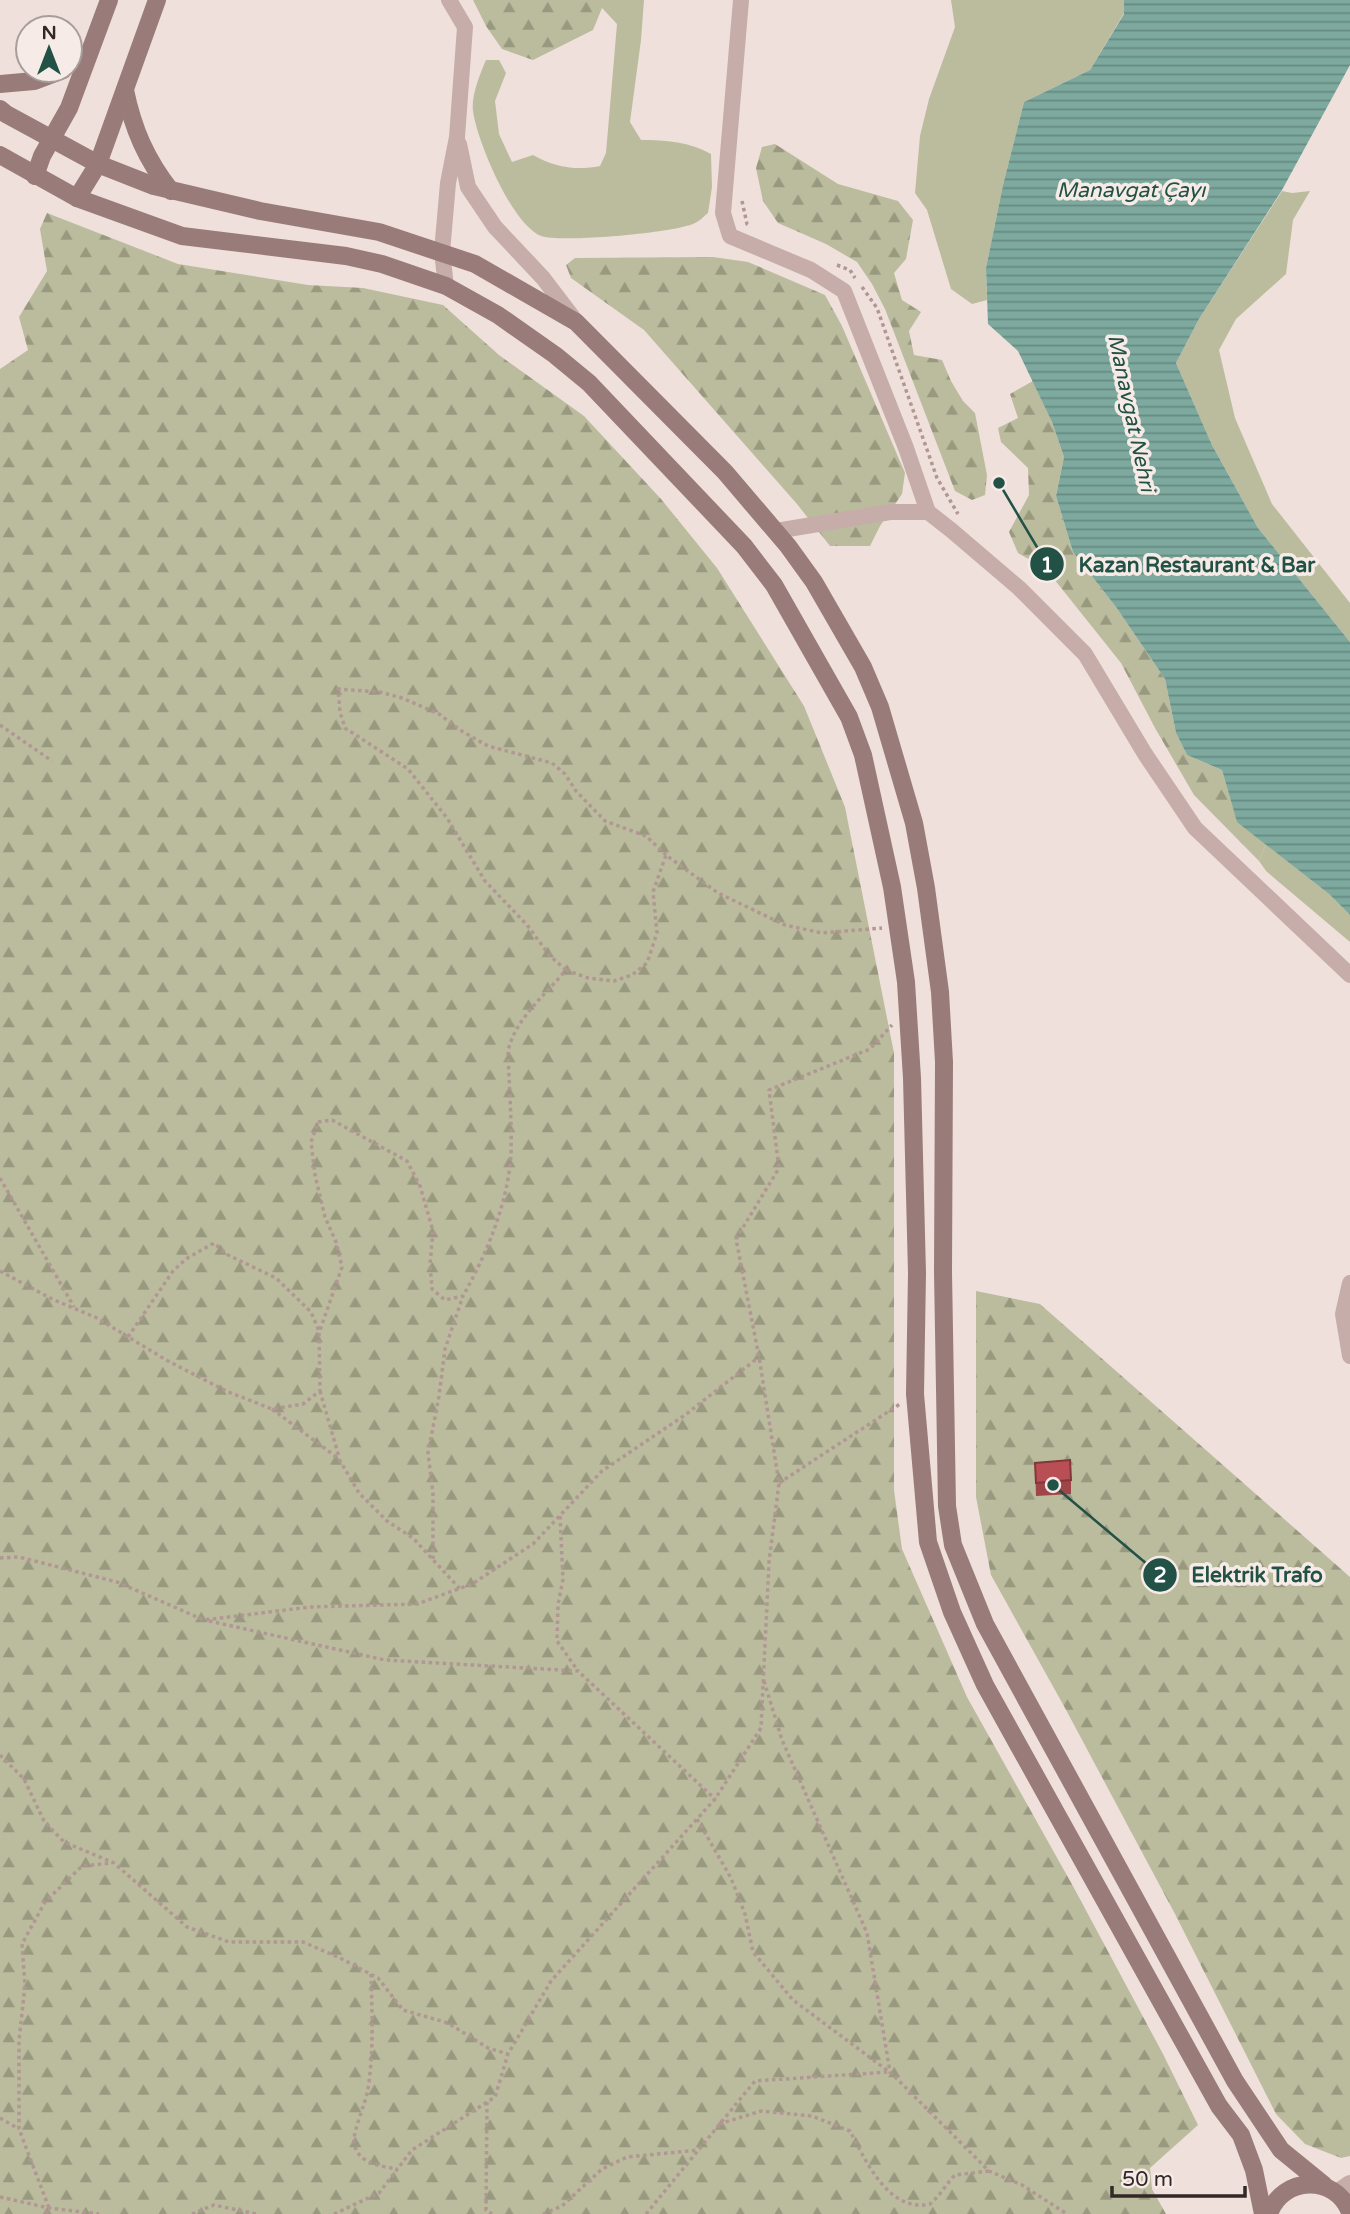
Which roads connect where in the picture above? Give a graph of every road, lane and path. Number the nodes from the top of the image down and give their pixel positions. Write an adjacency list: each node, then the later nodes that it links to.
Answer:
1 (109, 0): 5 (main road)
2 (158, 0): 7 (main road)
3 (449, 0): 9 (street)
4 (741, 0): 22 (street)
5 (91, 48): 6 (main road); 10 (main road)
6 (84, 54)
7 (125, 90): 12 (main road); 14 (main road)
8 (0, 109): 10 (main road)
9 (457, 137): 18 (street); 21 (street)
10 (51, 139): 12 (main road); 13 (main road)
11 (0, 155): 13 (main road)
12 (98, 164): 14 (main road); 16 (main road)
13 (35, 176): 16 (main road)
14 (171, 191): 18 (main road)
15 (740, 192): 17 (path)
16 (77, 198): 20 (main road)
17 (757, 229)
18 (442, 252): 20 (street); 21 (main road)
19 (828, 262): 23 (path)
20 (446, 286): 28 (main road)
21 (576, 322): 24 (main road)
22 (928, 512): 24 (street); 30 (street)
23 (959, 516)
24 (776, 531): 67 (main road)
25 (0, 725): 26 (path)
26 (52, 761)
27 (666, 855): 28 (path); 29 (path); 29 (path)
28 (898, 927): 31 (main road)
29 (566, 970): 35 (path)
30 (1350, 975)
31 (907, 1007): 40 (path); 42 (main road)
32 (0, 1178): 36 (path)
33 (0, 1271): 36 (path)
34 (1350, 1283): 39 (street)
35 (463, 1296): 37 (path); 48 (path)
36 (75, 1309): 38 (path)
37 (319, 1333): 38 (path); 41 (path)
38 (128, 1337): 43 (path)
39 (1350, 1356)
40 (759, 1357): 45 (path); 46 (path)
41 (320, 1391): 43 (path); 44 (path)
42 (915, 1394): 45 (path); 84 (main road)
43 (272, 1409): 44 (path)
44 (339, 1459): 48 (path)
45 (779, 1483): 52 (path)
46 (560, 1515): 49 (path); 51 (path)
47 (0, 1558): 50 (path)
48 (433, 1559): 49 (path)
49 (460, 1589): 50 (path)
50 (204, 1620): 51 (path)
51 (578, 1671): 54 (path)
52 (762, 1676): 54 (path); 59 (path)
53 (0, 1755): 56 (path)
54 (715, 1799): 55 (path)
55 (697, 1819): 58 (path); 59 (path)
56 (114, 1863): 57 (path); 63 (path)
57 (371, 1974): 58 (path); 65 (path)
58 (508, 2054): 60 (path)
59 (890, 2072): 62 (path); 66 (path)
60 (487, 2102): 65 (path); 79 (path)
61 (0, 2118): 63 (path)
62 (719, 2124): 64 (path); 69 (path)
63 (19, 2129): 71 (path)
64 (699, 2150): 80 (path); 81 (path)
65 (397, 2169): 78 (path)
66 (989, 2171): 70 (path); 72 (path)
67 (1337, 2187): 73 (main road); 85 (main road)
68 (0, 2197): 71 (path)
69 (888, 2199)
70 (1058, 2207): 82 (path); 83 (path)
71 (49, 2208): 74 (path); 75 (path)
72 (909, 2211)
73 (1350, 2212)
74 (46, 2214)
75 (99, 2214)
76 (192, 2214): 77 (path)
77 (256, 2214)
78 (334, 2214)
79 (492, 2214)
80 (543, 2214)
81 (646, 2214)
82 (1061, 2214)
83 (1067, 2214)
84 (1263, 2214)
85 (1269, 2214)

